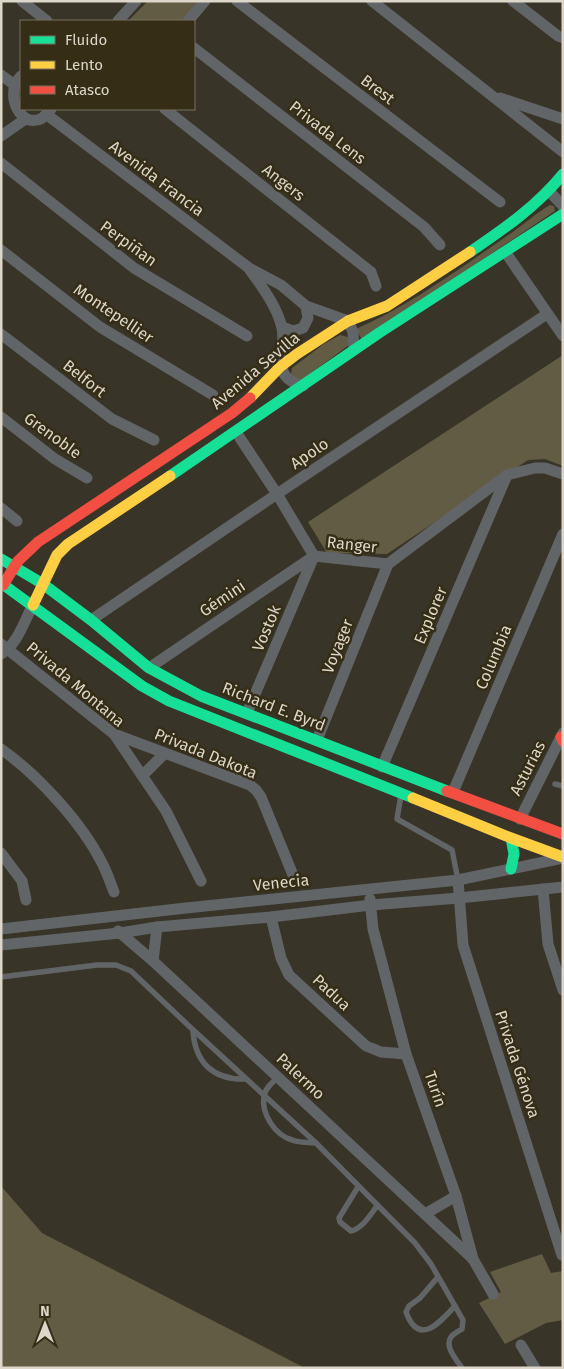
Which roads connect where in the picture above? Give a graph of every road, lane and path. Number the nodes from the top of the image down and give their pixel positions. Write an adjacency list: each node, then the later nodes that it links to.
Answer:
1 (22, 1): 7 (street)
2 (205, 1): 9 (street)
3 (237, 1): 24 (street, Brest)
4 (372, 1): 14 (street)
5 (513, 1): 10 (street)
6 (134, 2): 8 (street)
7 (47, 20)
8 (119, 20)
9 (189, 20)
10 (563, 38)
11 (195, 49): 27 (street, Privada Lens)
12 (1, 75): 13 (street)
13 (11, 85): 18 (street)
14 (491, 96): 17 (street); 20 (street)
15 (50, 110): 18 (street); 30 (street, Avenida Francia)
16 (166, 110): 31 (street, Angers)
17 (563, 119)
18 (24, 120): 19 (street)
19 (1, 136)
20 (563, 152)
21 (1, 163): 37 (street, Perpiñan)
22 (563, 174): 23 (street, Avenida Sevilla)
23 (549, 191): 25 (street); 34 (street, Avenida Sevilla)
24 (500, 202)
25 (563, 206)
26 (563, 214): 29 (street)
27 (440, 245)
28 (1, 250): 42 (street, Montepellier)
29 (506, 253): 33 (street); 39 (street)
30 (249, 268): 32 (street, Avenida Francia); 35 (street, Avenida Francia)
31 (376, 286)
32 (306, 306): 34 (street, Avenida Francia); 35 (street)
33 (547, 314): 38 (street); 49 (street, Apolo)
34 (348, 322): 39 (street); 40 (street, Avenida Sevilla)
35 (282, 327): 40 (street, Avenida Francia)
36 (1, 334): 45 (street, Belfort)
37 (246, 336)
38 (563, 336)
39 (354, 350): 41 (street)
40 (280, 367): 41 (street); 56 (street, Avenida Sevilla)
41 (303, 386): 44 (street)
42 (212, 396)
43 (1, 417): 48 (street, Grenoble)
44 (236, 432): 49 (street, Ranger); 57 (street)
45 (154, 440)
46 (563, 474): 47 (street, Ranger)
47 (507, 475): 55 (street, Ranger); 69 (street, Explorer)
48 (87, 478)
49 (277, 494): 53 (street, Ranger); 60 (street, Apolo)
50 (1, 508): 51 (street)
51 (17, 521)
52 (563, 534): 74 (street, Columbia)
53 (314, 556): 55 (street, Ranger); 62 (street, Gémini); 63 (street, Vostok)
54 (1, 559): 56 (street, Richard E. Byrd)
55 (388, 564): 66 (street, Voyager)
56 (13, 566): 57 (street, Richard E. Byrd); 58 (street, Avenida Sevilla)
57 (43, 584): 59 (street); 60 (street, Richard E. Byrd)
58 (2, 586): 59 (street, Richard E. Byrd)
59 (32, 605): 61 (street); 73 (street, Richard E. Byrd)
60 (91, 620): 62 (street, Richard E. Byrd)
61 (4, 649): 64 (street, Privada Montana)
62 (149, 668): 63 (street, Richard E. Byrd)
63 (247, 713): 66 (street, Richard E. Byrd)
64 (114, 734): 68 (street, Privada Dakota); 70 (street, Privada Montana)
65 (562, 737): 75 (street, Asturias)
66 (317, 740): 69 (street, Richard E. Byrd)
67 (1, 749): 87 (street)
68 (164, 754): 70 (street); 81 (street, Privada Dakota)
69 (382, 766): 74 (street, Richard E. Byrd)
70 (143, 775): 83 (street, Privada Montana)
71 (555, 784): 72 (lane)
72 (563, 786)
73 (401, 792): 77 (street, Richard E. Byrd); 82 (lane)
74 (453, 792): 75 (street, Richard E. Byrd)
75 (520, 818): 76 (street, Richard E. Byrd)
76 (563, 834)
77 (511, 838): 79 (street, Richard E. Byrd); 80 (street)
78 (1, 853): 89 (street)
79 (563, 857): 80 (street, Venecia)
80 (511, 869): 82 (street, Venecia)
81 (293, 875)
82 (458, 880): 85 (street, Venecia); 88 (street, Privada Génova)
83 (201, 881)
84 (563, 887): 86 (street, Venecia)
85 (369, 889): 90 (street, Turín); 92 (street, Venecia)
86 (543, 889): 88 (street, Venecia); 99 (street)
87 (114, 892)
88 (459, 898): 90 (street, Venecia); 110 (street, Privada Génova)
89 (26, 900)
90 (371, 905): 91 (street, Venecia); 101 (street, Turín)
91 (271, 917): 93 (street, Venecia); 101 (street, Padua)
92 (105, 918): 94 (street, Venecia); 95 (street, Palermo)
93 (157, 927): 95 (street, Venecia); 97 (street)
94 (1, 929)
95 (120, 933): 96 (street, Venecia); 97 (street, Palermo)
96 (1, 944)
97 (153, 961): 102 (street, Palermo)
98 (1, 977): 100 (lane)
99 (563, 990)
100 (193, 1031): 103 (lane); 103 (lane)
101 (406, 1054): 107 (street, Turín)
102 (278, 1077): 104 (lane); 109 (street, Palermo)
103 (246, 1079): 104 (lane)
104 (264, 1096): 105 (lane); 105 (lane)
105 (316, 1143): 106 (lane)
106 (358, 1187): 108 (lane); 108 (lane)
107 (456, 1196): 109 (street); 111 (street, Turín)
108 (378, 1206): 112 (lane)
109 (425, 1214): 111 (street, Palermo)
110 (562, 1256)
111 (473, 1259): 113 (street, Turín)
112 (438, 1277): 114 (lane); 114 (lane)
113 (492, 1294)
114 (455, 1306): 116 (lane)
115 (521, 1345): 117 (street)
116 (462, 1368)
117 (535, 1368)

